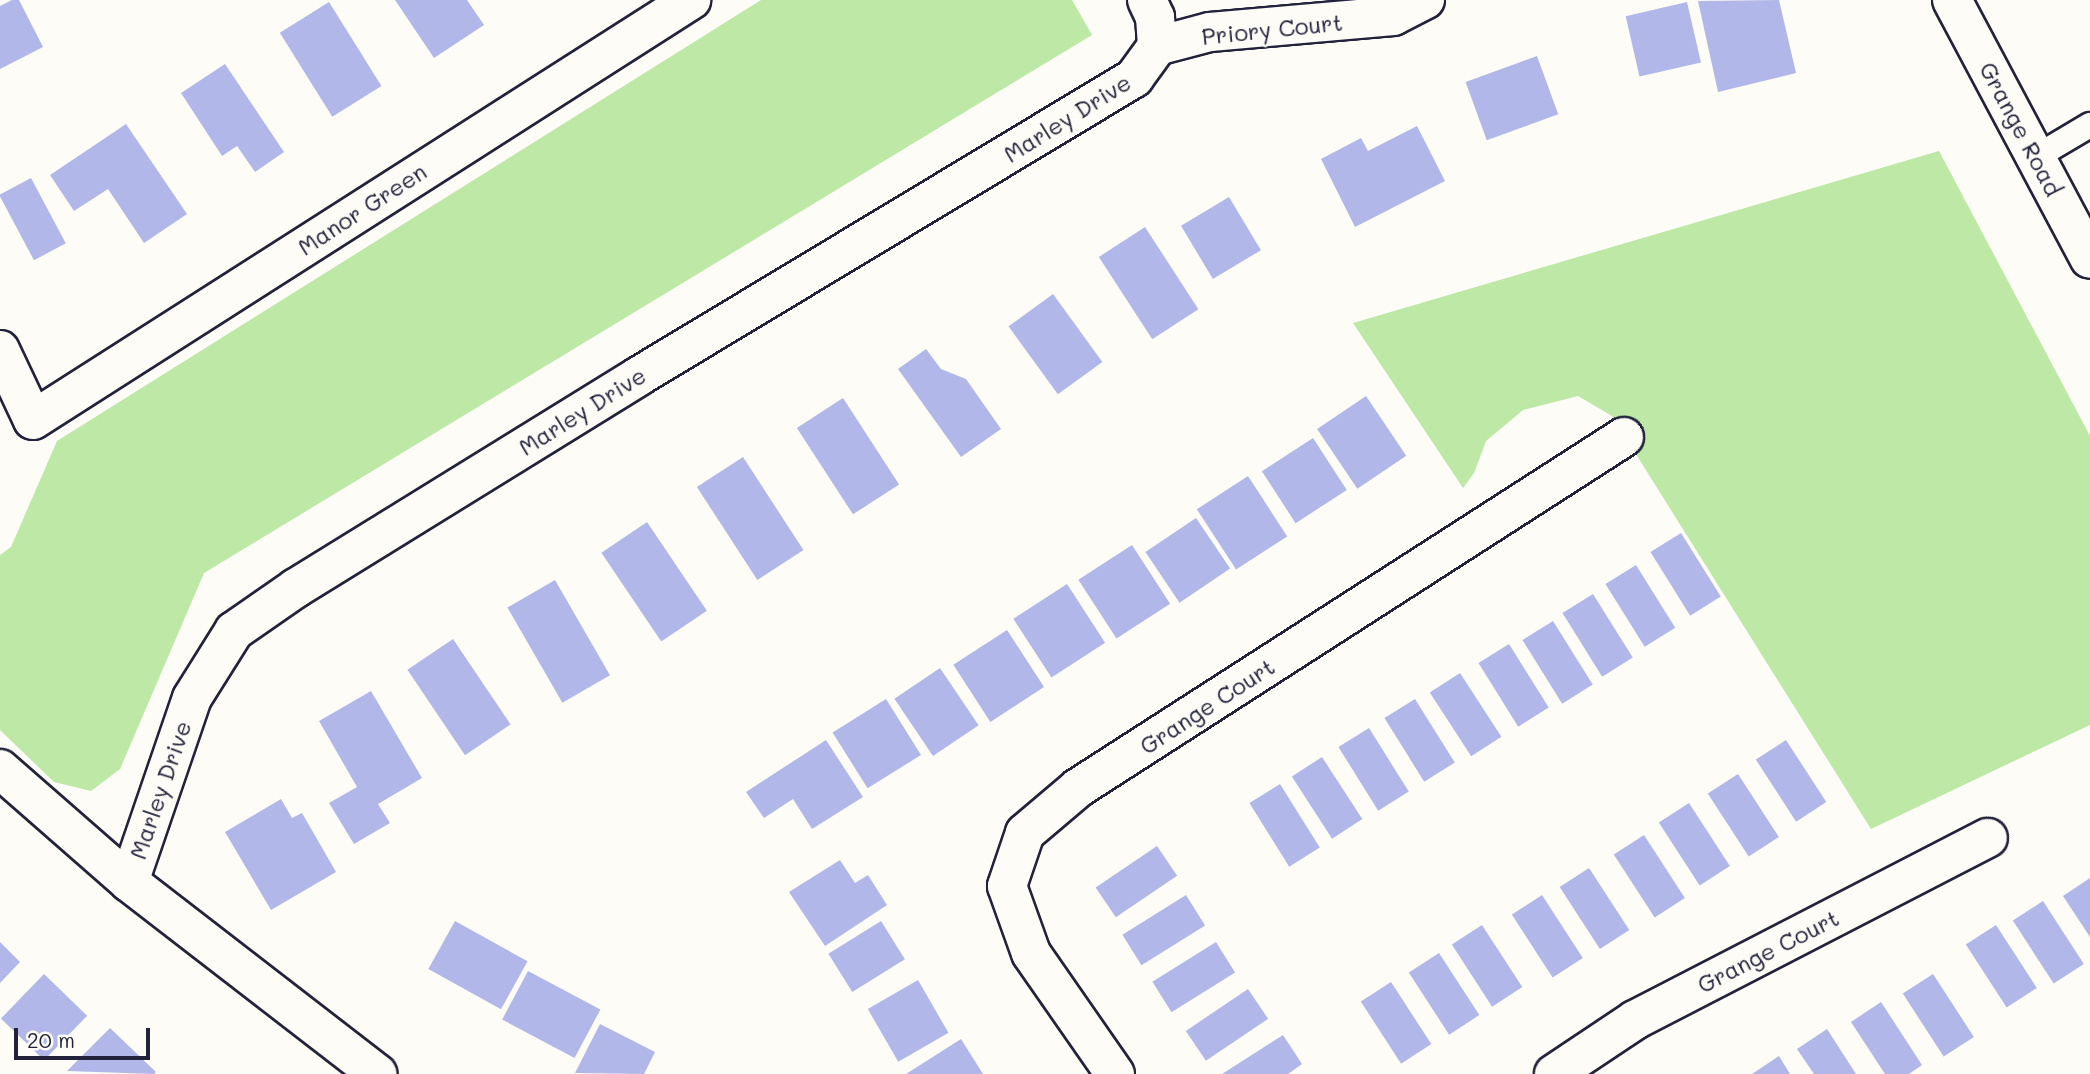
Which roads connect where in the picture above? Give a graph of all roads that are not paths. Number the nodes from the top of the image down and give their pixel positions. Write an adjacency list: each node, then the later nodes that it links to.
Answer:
1 (691, 0): 9 (street, Manor Green)
2 (1147, 0): 5 (street)
3 (1425, 0): 5 (street, Priory Court)
4 (1952, 0): 7 (street, Grange Road)
5 (1157, 46): 13 (street, Marley Drive)
6 (2090, 125): 7 (lane)
7 (2036, 157): 8 (street, Grange Road)
8 (2090, 259)
9 (0, 350)
10 (1624, 436): 15 (street, Grange Court)
11 (0, 769): 13 (street, Marley Drive)
12 (1988, 838): 16 (street, Grange Court)
13 (129, 881): 14 (street, Marley Drive)
14 (377, 1074)
15 (1115, 1074)
16 (1554, 1074)

